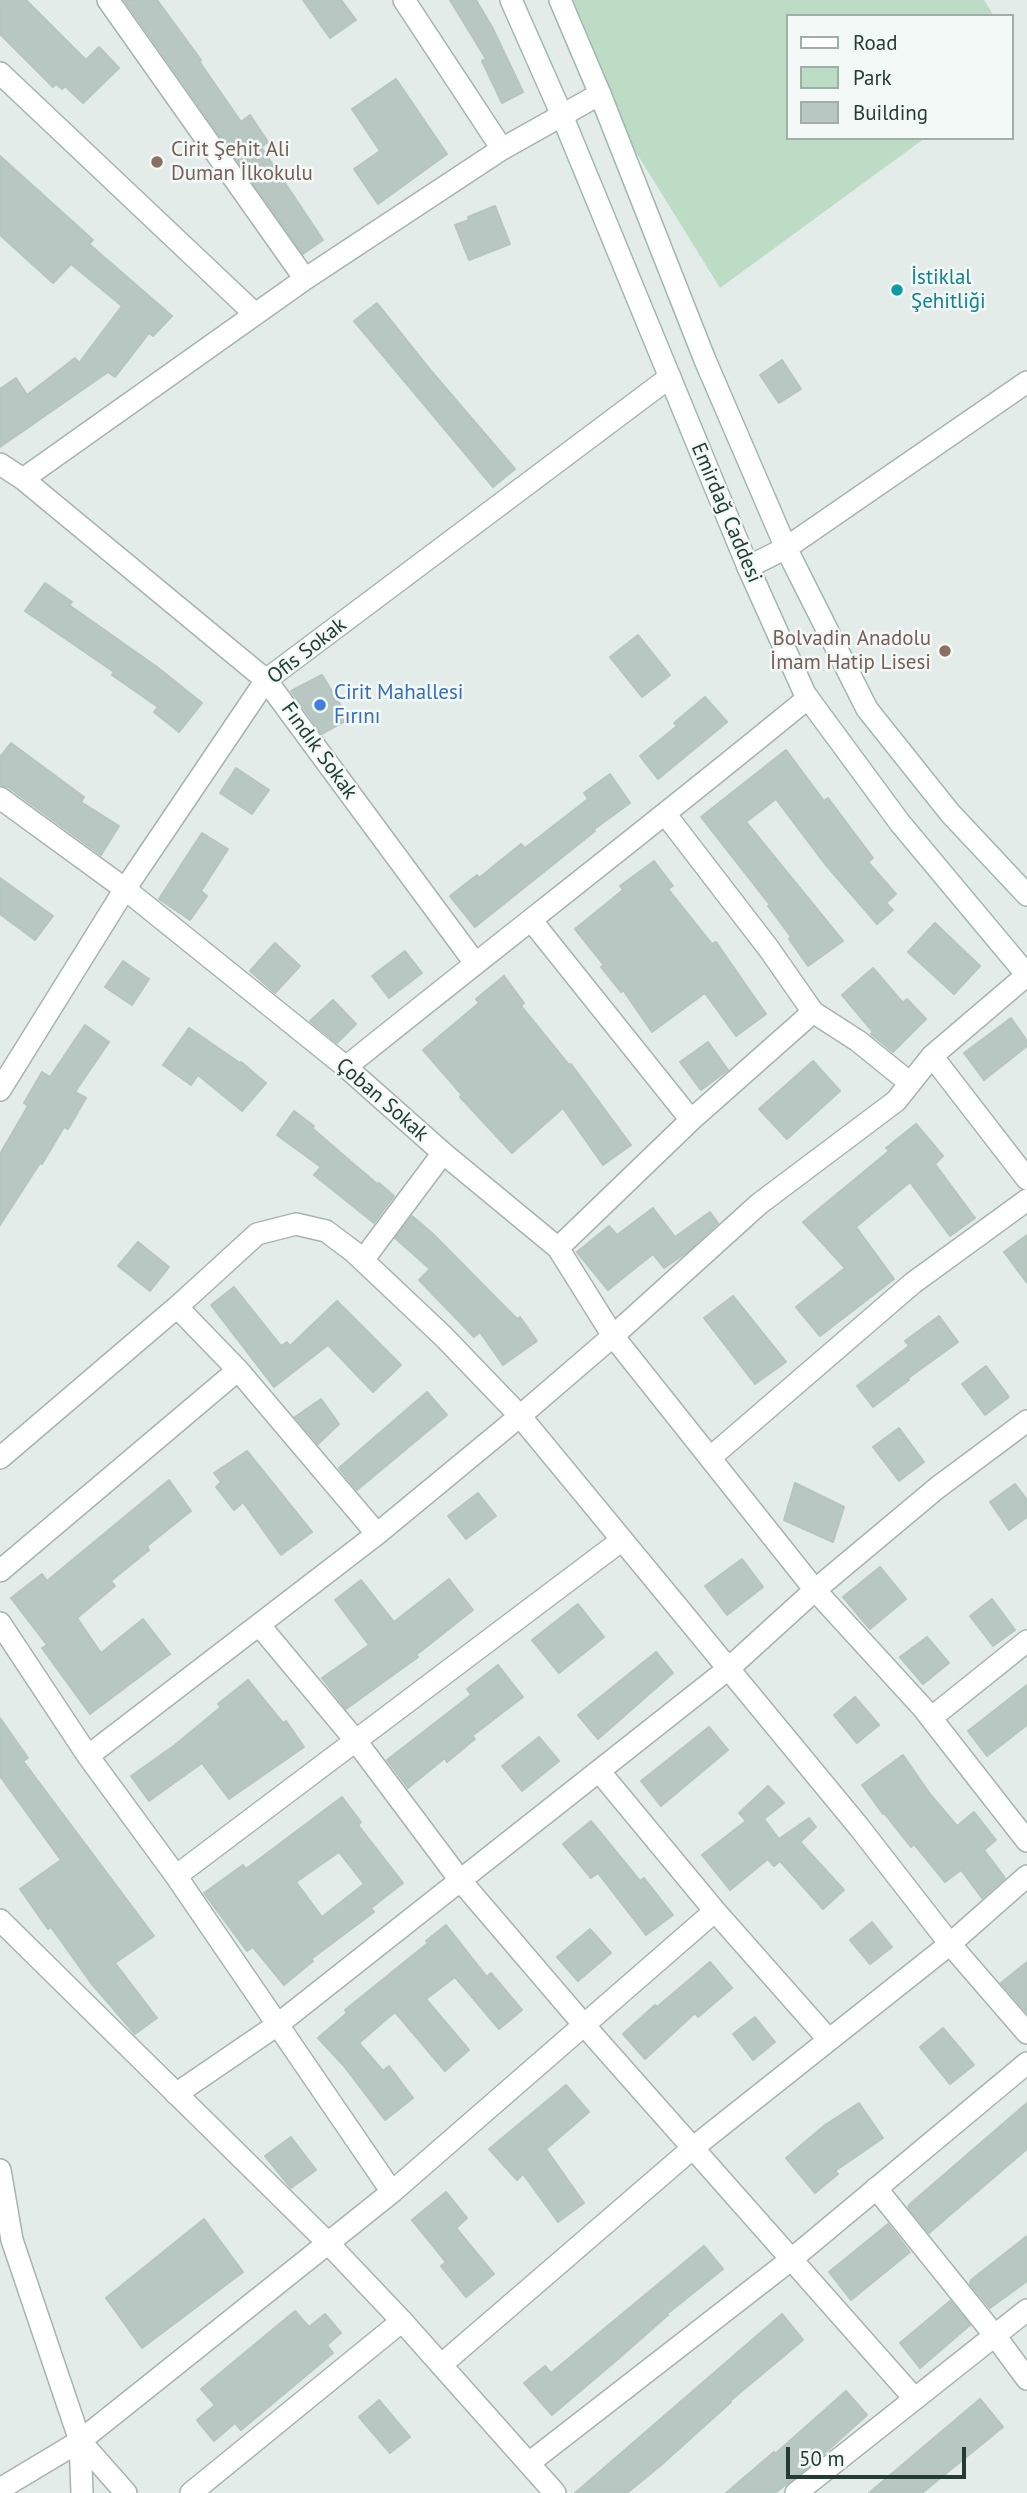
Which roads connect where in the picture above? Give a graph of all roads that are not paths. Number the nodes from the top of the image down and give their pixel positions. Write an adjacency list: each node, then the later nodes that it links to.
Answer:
1 (108, 0): 9 (street)
2 (404, 0): 8 (street)
3 (511, 0): 7 (street, Emirdağ Caddesi)
4 (560, 0): 6 (street, Emirdağ Caddesi)
5 (0, 73): 10 (street)
6 (600, 94): 7 (street); 15 (street, Emirdağ Caddesi)
7 (561, 113): 8 (street); 11 (street, Emirdağ Caddesi)
8 (502, 149): 9 (street)
9 (305, 279): 10 (street)
10 (255, 314): 14 (street)
11 (670, 377): 16 (street, Emirdağ Caddesi); 17 (street, Ofis Sokak)
12 (1027, 382): 15 (street)
13 (0, 464): 14 (street, Fındık Sokak)
14 (23, 479): 17 (street, Fındık Sokak)
15 (786, 548): 16 (street); 22 (street, Emirdağ Caddesi)
16 (748, 567): 18 (street, Emirdağ Caddesi)
17 (266, 680): 21 (street, Ofis Sokak); 24 (street, Fındık Sokak)
18 (808, 698): 20 (street); 25 (street, Emirdağ Caddesi)
19 (0, 798): 21 (street, Çoban Sokak)
20 (666, 815): 23 (street); 26 (street)
21 (125, 889): 28 (street, Çoban Sokak); 30 (street, Ofis Sokak)
22 (1027, 895)
23 (531, 920): 24 (street); 31 (street)
24 (475, 963): 28 (street)
25 (1027, 975): 27 (street)
26 (813, 1012): 29 (street); 31 (street)
27 (932, 1056): 29 (street); 33 (street)
28 (346, 1067): 32 (street, Çoban Sokak)
29 (910, 1083): 38 (street)
30 (0, 1090)
31 (691, 1120): 35 (street)
32 (443, 1153): 35 (street, Çoban Sokak); 36 (street)
33 (1027, 1179)
34 (1027, 1200): 42 (street)
35 (558, 1248): 38 (street, Çoban Sokak)
36 (363, 1260): 37 (street); 40 (street)
37 (177, 1307): 39 (street); 43 (street)
38 (613, 1336): 40 (street); 42 (street, Çoban Sokak)
39 (238, 1370): 44 (street); 46 (street)
40 (520, 1416): 44 (street); 45 (street)
41 (1027, 1421): 47 (street)
42 (711, 1457): 47 (street, Çoban Sokak)
43 (0, 1458)
44 (377, 1534): 49 (street)
45 (622, 1540): 51 (street); 53 (street)
46 (0, 1571)
47 (816, 1590): 51 (street); 52 (street, Çoban Sokak)
48 (0, 1623): 54 (street)
49 (260, 1626): 53 (street); 54 (street)
50 (1027, 1641): 52 (street)
51 (728, 1669): 55 (street); 62 (street)
52 (931, 1718): 56 (street, Çoban Sokak)
53 (356, 1741): 58 (street); 59 (street)
54 (88, 1756): 58 (street)
55 (599, 1771): 59 (street); 60 (street)
56 (1027, 1841)
57 (1027, 1876): 62 (street)
58 (176, 1877): 63 (street)
59 (460, 1881): 63 (street); 64 (street)
60 (715, 1911): 64 (street); 66 (street)
61 (0, 1920): 68 (street)
62 (950, 1944): 65 (street); 66 (street)
63 (277, 2025): 68 (street); 72 (street)
64 (584, 2025): 69 (street); 72 (street)
65 (1027, 2033)
66 (829, 2040): 69 (street)
67 (1027, 2063): 71 (street)
68 (176, 2094): 73 (street)
69 (694, 2147): 75 (street); 79 (street)
70 (0, 2171): 74 (street)
71 (876, 2188): 75 (street); 78 (street)
72 (392, 2192): 73 (street)
73 (327, 2242): 77 (street); 82 (street)
74 (6, 2244): 82 (street)
75 (793, 2258): 81 (street); 83 (street)
76 (1027, 2310): 78 (street)
77 (402, 2321): 79 (street); 87 (street)
78 (996, 2337): 80 (street); 81 (street)
79 (441, 2365): 83 (street)
80 (1027, 2379)
81 (915, 2399): 89 (street)
82 (80, 2441): 84 (street); 85 (street); 86 (street)
83 (529, 2463): 88 (street)
84 (0, 2489)
85 (82, 2493)
86 (126, 2493)
87 (191, 2493)
88 (555, 2493)
89 (796, 2493)

